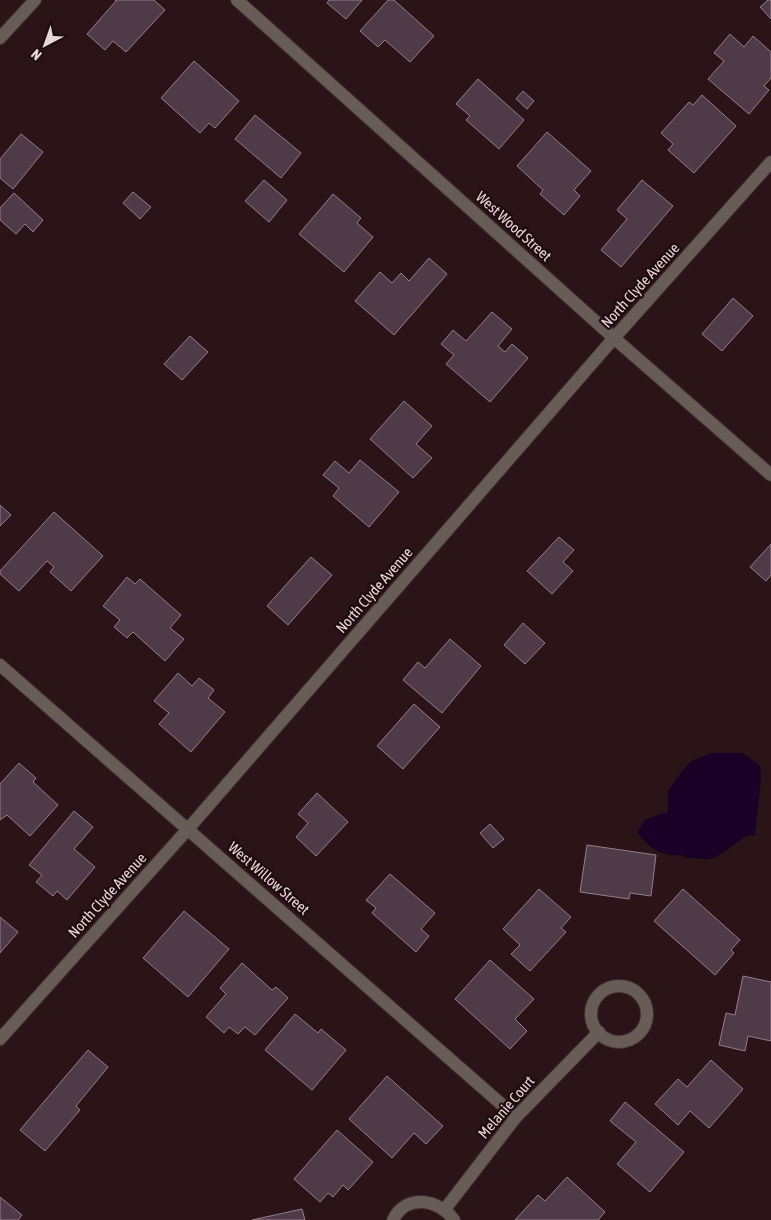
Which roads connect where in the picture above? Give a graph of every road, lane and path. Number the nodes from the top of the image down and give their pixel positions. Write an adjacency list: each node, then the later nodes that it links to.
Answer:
1 (34, 0): 3 (street)
2 (237, 0): 5 (street, West Wood Street)
3 (0, 38)
4 (771, 162): 5 (street, North Clyde Avenue)
5 (614, 338): 6 (street, West Wood Street); 8 (street, North Clyde Avenue)
6 (771, 476)
7 (0, 665): 8 (street, West Willow Street)
8 (188, 828): 10 (street, North Clyde Avenue); 11 (street, West Willow Street)
9 (599, 1032): 9 (street); 11 (street, Melanie Court)
10 (0, 1039)
11 (516, 1117): 12 (street, Melanie Court)
12 (445, 1209): 13 (street); 14 (street)
13 (393, 1220)
14 (454, 1220)

